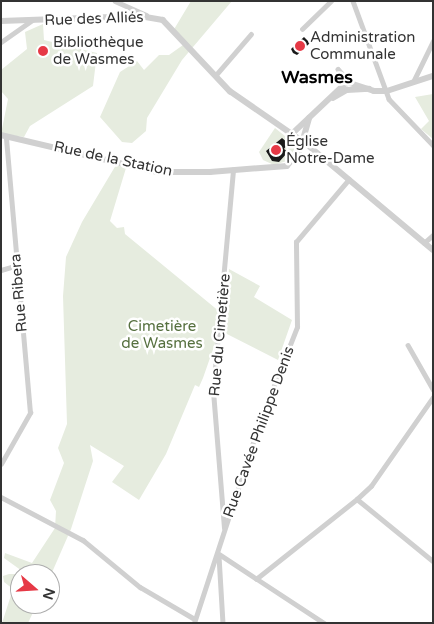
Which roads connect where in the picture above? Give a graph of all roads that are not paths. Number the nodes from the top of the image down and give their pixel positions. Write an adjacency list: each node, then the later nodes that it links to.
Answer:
1 (115, 1): 4 (street)
2 (331, 1): 7 (street)
3 (353, 1): 14 (street)
4 (148, 16): 5 (street, Rue des Alliés); 12 (street, Rue des Alliés)
5 (33, 20): 6 (street, Rue des Alliés); 10 (street)
6 (1, 21)
7 (302, 29)
8 (252, 34): 12 (street)
9 (433, 41): 13 (street)
10 (1, 42)
11 (433, 76): 13 (street)
12 (214, 77): 16 (street, Rue des Alliés)
13 (414, 80): 14 (street)
14 (387, 91): 15 (street); 19 (street)
15 (309, 118): 16 (street); 18 (street)
16 (292, 134): 18 (street, Rue des Alliés)
17 (4, 136): 20 (street, Rue de la Station); 25 (street, Rue Ribera)
18 (302, 145): 20 (street, Rue de la Station); 21 (street)
19 (433, 145)
20 (233, 170): 33 (street, Rue du Cimetière)
21 (349, 179): 23 (street); 33 (street, Rue Cavée Philippe Denis)
22 (433, 235): 23 (street)
23 (424, 243): 24 (street)
24 (433, 250)
25 (15, 266): 26 (street); 30 (street, Rue Ribera)
26 (1, 270)
27 (408, 345): 28 (street)
28 (433, 388)
29 (433, 397): 32 (street)
30 (1, 464)
31 (1, 497): 37 (street)
32 (357, 499): 35 (street); 36 (street)
33 (224, 530): 34 (street, Rue Cavée Philippe Denis)
34 (219, 554): 36 (street); 37 (street); 38 (street)
35 (433, 561)
36 (256, 579): 39 (street)
37 (193, 620)
38 (223, 623)
39 (324, 623)

